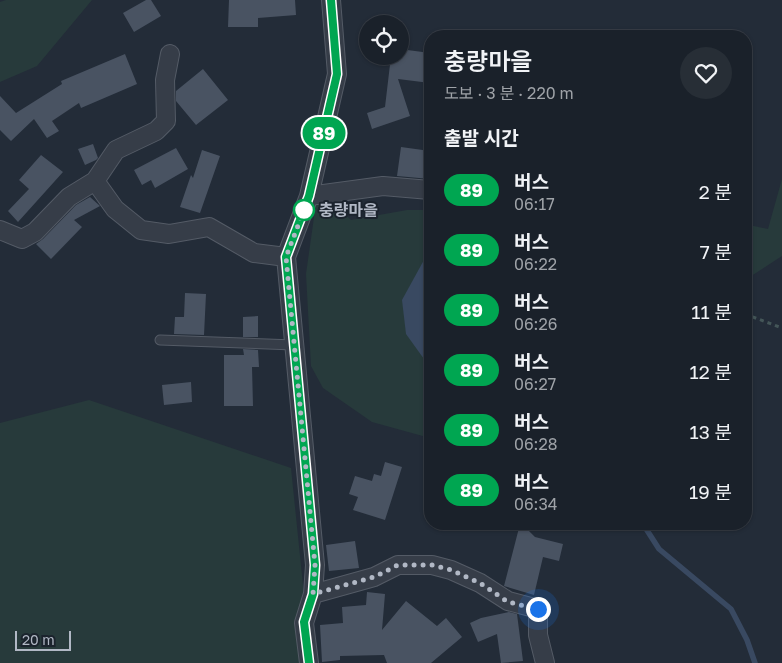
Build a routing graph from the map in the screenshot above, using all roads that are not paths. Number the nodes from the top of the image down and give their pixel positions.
1 (331, 0) edge
2 (170, 54) dead end
3 (95, 181) junction
4 (424, 189) edge
5 (309, 196) junction
6 (0, 230) edge
7 (286, 257) junction
8 (160, 340) dead end
9 (294, 345) junction
10 (313, 594) junction
11 (309, 663) edge
12 (545, 663) edge

1 - 5 street
2 - 3 street
3 - 6 street
3 - 7 street
4 - 5 street
5 - 7 street
7 - 9 street
8 - 9 lane
9 - 10 street
10 - 11 street
10 - 12 street

